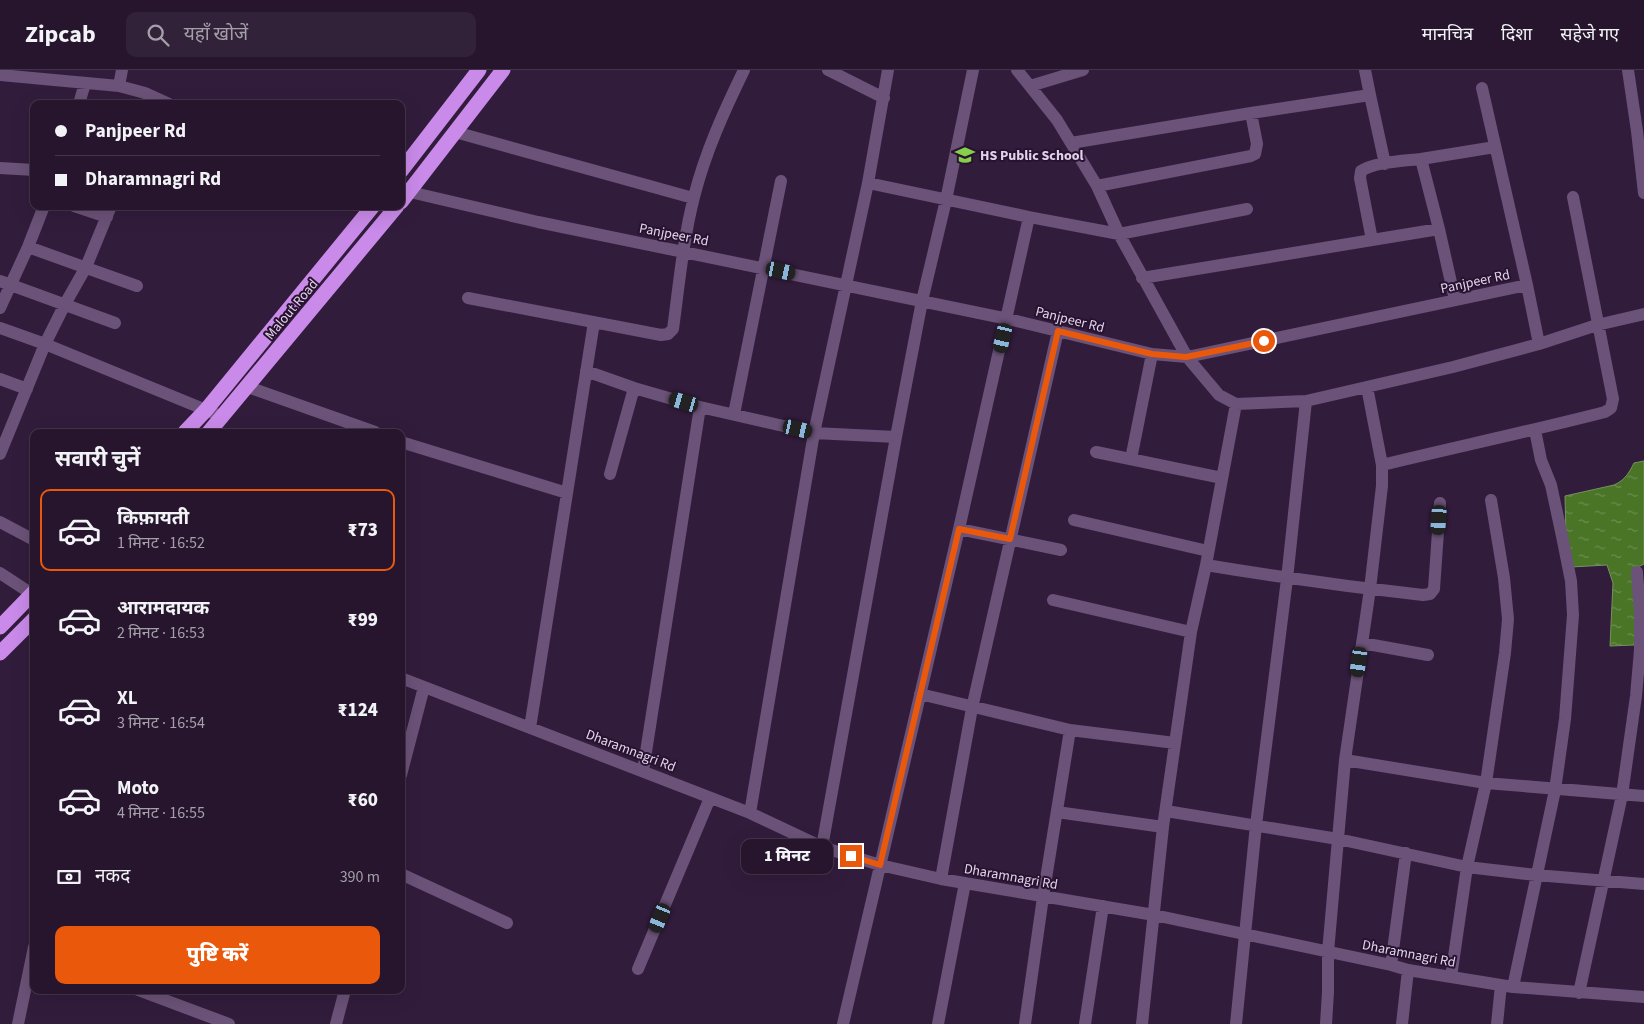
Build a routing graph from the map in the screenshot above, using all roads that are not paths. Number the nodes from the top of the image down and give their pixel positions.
1 (122, 70) edge
2 (503, 70) edge
3 (744, 70) edge
4 (828, 70) edge
5 (888, 70) edge
6 (973, 70) edge
7 (1017, 70) edge
8 (1083, 70) edge
9 (1365, 70) edge
10 (1628, 70) edge
11 (478, 71) edge
12 (0, 75) edge
13 (56, 75) edge
14 (85, 82) junction
15 (119, 86) junction
16 (1030, 86) junction
17 (1482, 88) dead end
18 (1370, 95) junction
19 (884, 98) junction
20 (80, 100) edge
21 (160, 100) edge
22 (1251, 113) junction
23 (1641, 130) edge
24 (455, 132) junction
25 (1071, 143) junction
26 (1495, 147) junction
27 (1421, 159) junction
28 (1384, 164) junction
29 (405, 166) edge
30 (0, 168) edge
31 (30, 170) edge
32 (781, 181) dead end
33 (868, 183) junction
34 (1097, 186) junction
35 (1644, 193) edge
36 (406, 197) edge
37 (1573, 197) dead end
38 (693, 198) junction
39 (946, 200) junction
40 (1247, 209) dead end
41 (42, 210) edge
42 (370, 210) edge
43 (395, 210) edge
44 (109, 211) edge
45 (1029, 217) junction
46 (1439, 229) junction
47 (1119, 234) junction
48 (1372, 240) junction
49 (28, 247) junction
50 (684, 252) junction
51 (86, 267) junction
52 (764, 268) junction
53 (1142, 278) junction
54 (6, 283) edge
55 (847, 285) junction
56 (1527, 285) junction
57 (137, 286) dead end
58 (468, 298) dead end
59 (1455, 300) junction
60 (922, 301) junction
61 (65, 304) junction
62 (0, 308) edge
63 (1644, 314) edge
64 (1008, 319) junction
65 (594, 322) junction
66 (115, 323) dead end
67 (1597, 325) junction
68 (0, 328) edge
69 (1058, 331) junction
70 (45, 344) junction
71 (1539, 344) junction
72 (1152, 354) junction
73 (1186, 357) junction
74 (586, 371) junction
75 (0, 380) edge
76 (248, 387) junction
77 (1367, 387) junction
78 (634, 388) junction
79 (27, 389) junction
80 (1306, 401) junction
81 (1236, 404) junction
82 (700, 407) junction
83 (206, 410) junction
84 (734, 414) junction
85 (223, 417) junction
86 (5, 429) edge
87 (188, 429) edge
88 (212, 429) edge
89 (367, 429) edge
90 (1535, 430) junction
91 (814, 433) junction
92 (896, 437) junction
93 (405, 443) edge
94 (1096, 452) dead end
95 (0, 454) edge
96 (1131, 458) junction
97 (1382, 465) junction
98 (610, 474) dead end
99 (1222, 478) junction
100 (567, 493) junction
101 (1491, 500) dead end
102 (1440, 503) dead end
103 (1074, 520) dead end
104 (0, 522) edge
105 (959, 529) junction
106 (30, 538) edge
107 (1010, 539) junction
108 (1061, 550) dead end
109 (1208, 551) junction
110 (1206, 566) junction
111 (1637, 572) dead end
112 (0, 573) edge
113 (1286, 579) junction
114 (1370, 590) junction
115 (30, 591) edge
116 (30, 596) edge
117 (1053, 600) dead end
118 (30, 623) edge
119 (0, 627) edge
120 (1191, 632) junction
121 (1362, 643) junction
122 (0, 653) edge
123 (1428, 655) dead end
124 (405, 680) edge
125 (424, 687) junction
126 (920, 694) junction
127 (972, 708) junction
128 (530, 728) junction
129 (1070, 730) junction
130 (1175, 744) junction
131 (405, 760) edge
132 (1345, 760) junction
133 (643, 770) junction
134 (1486, 784) junction
135 (1555, 790) junction
136 (1622, 795) junction
137 (1644, 796) edge
138 (710, 798) junction
139 (1166, 811) junction
140 (1057, 812) junction
141 (750, 813) junction
142 (1256, 825) junction
143 (1163, 826) junction
144 (1338, 839) junction
145 (822, 847) junction
146 (1406, 853) junction
147 (880, 865) junction
148 (1467, 866) junction
149 (1536, 875) junction
150 (405, 876) edge
151 (941, 878) junction
152 (1604, 882) junction
153 (966, 883) junction
154 (1644, 884) edge
155 (1043, 897) junction
156 (1103, 906) junction
157 (1154, 915) junction
158 (508, 923) dead end
159 (1246, 936) junction
160 (1328, 952) junction
161 (1391, 964) junction
162 (30, 965) edge
163 (638, 969) dead end
164 (1408, 970) junction
165 (1451, 976) junction
166 (1507, 986) junction
167 (1579, 993) junction
168 (149, 994) edge
169 (344, 994) edge
170 (1644, 997) edge
171 (18, 1024) edge
172 (229, 1024) edge
173 (336, 1024) edge
174 (843, 1024) edge
175 (938, 1024) edge
176 (1025, 1024) edge
177 (1085, 1024) edge
178 (1142, 1024) edge
179 (1236, 1024) edge
180 (1326, 1024) edge
181 (1402, 1024) edge
182 (1496, 1024) edge

1 - 15 street
2 - 24 highway
3 - 38 street
4 - 19 street
5 - 19 street
6 - 39 street
7 - 16 street
8 - 16 street
9 - 18 street
10 - 23 street
11 - 29 highway
12 - 13 street
13 - 14 street
14 - 15 street
14 - 20 street
15 - 21 street
16 - 25 street
17 - 26 street, Panjpeer Rd
18 - 22 street
18 - 28 street
19 - 33 street
22 - 25 street
22 - 34 street
23 - 35 street
24 - 36 highway
24 - 38 street
25 - 34 street
26 - 27 street
26 - 56 street, Panjpeer Rd
27 - 28 street
27 - 46 street
28 - 48 street
30 - 31 street
32 - 52 street
33 - 39 street
33 - 55 street
34 - 47 street
36 - 50 street, Panjpeer Rd
37 - 67 street
38 - 50 street
39 - 45 street
39 - 60 street
40 - 47 street
41 - 49 street
42 - 83 highway, Malout Road
43 - 76 highway, Malout Road
44 - 51 street
45 - 47 street
45 - 64 street
46 - 48 street
46 - 59 street
47 - 53 street
48 - 53 street
49 - 51 street
49 - 54 street
50 - 52 street, Panjpeer Rd
50 - 65 street
51 - 57 street
51 - 61 street
52 - 55 street, Panjpeer Rd
52 - 84 street
53 - 73 street
54 - 61 street
54 - 62 street
55 - 60 street, Panjpeer Rd
55 - 91 street
56 - 59 street, Panjpeer Rd
56 - 71 street
58 - 65 street
59 - 73 street, Panjpeer Rd
60 - 64 street, Panjpeer Rd
60 - 92 street
61 - 66 street
61 - 70 street
63 - 67 street
64 - 69 street, Panjpeer Rd
64 - 105 street
65 - 74 street
67 - 71 street
67 - 90 street
68 - 70 street
69 - 72 street, Panjpeer Rd
69 - 107 street
70 - 79 street
70 - 83 street
71 - 77 street
72 - 73 street, Panjpeer Rd
72 - 96 street
73 - 81 street
74 - 78 street
74 - 100 street
75 - 79 street
76 - 85 highway, Malout Road
76 - 89 street
77 - 80 street
77 - 97 street
78 - 82 street
78 - 98 street
79 - 86 street
80 - 81 street
80 - 113 street
81 - 99 street
82 - 84 street
82 - 133 street
83 - 85 street
83 - 87 highway, Malout Road
84 - 91 street
85 - 88 highway, Malout Road
86 - 95 street
90 - 97 street
90 - 135 street
91 - 92 street
91 - 141 street
92 - 145 street
93 - 100 street
94 - 96 street
96 - 99 street
97 - 114 street
99 - 109 street
100 - 128 street
101 - 134 street
102 - 114 street
103 - 109 street
104 - 106 street
105 - 107 street
105 - 126 street
107 - 108 street
107 - 127 street
109 - 110 street
110 - 113 street
110 - 120 street
111 - 136 street
112 - 115 street
113 - 114 street
113 - 142 street
114 - 121 street
116 - 119 highway
117 - 120 street
118 - 122 highway
120 - 130 street
121 - 123 street
121 - 132 street
124 - 125 street, Dharamnagri Rd
125 - 128 street, Dharamnagri Rd
125 - 131 street
126 - 127 street
126 - 147 street
127 - 129 street
127 - 151 street
128 - 133 street, Dharamnagri Rd
129 - 130 street
129 - 140 street
130 - 139 street
132 - 134 street
132 - 144 street
133 - 138 street, Dharamnagri Rd
134 - 135 street
134 - 148 street
135 - 136 street
135 - 149 street
136 - 137 street
136 - 152 street
138 - 141 street, Dharamnagri Rd
138 - 163 street
139 - 142 street
139 - 143 street
140 - 143 street
140 - 155 street
141 - 145 street, Dharamnagri Rd
142 - 144 street
142 - 159 street
143 - 157 street
144 - 146 street
144 - 160 street
145 - 147 street, Dharamnagri Rd
146 - 148 street
146 - 161 street
147 - 151 street, Dharamnagri Rd
147 - 174 street
148 - 149 street
148 - 165 street
149 - 152 street
149 - 166 street
150 - 158 street
151 - 153 street, Dharamnagri Rd
152 - 154 street
152 - 167 street
153 - 155 street, Dharamnagri Rd
153 - 175 street
155 - 156 street, Dharamnagri Rd
155 - 176 street
156 - 157 street, Dharamnagri Rd
156 - 177 street
157 - 159 street, Dharamnagri Rd
157 - 178 street
159 - 160 street, Dharamnagri Rd
159 - 179 street
160 - 161 street, Dharamnagri Rd
160 - 180 street
161 - 164 street, Dharamnagri Rd
162 - 171 street
164 - 165 street, Dharamnagri Rd
164 - 181 street
165 - 166 street, Dharamnagri Rd
166 - 167 street, Dharamnagri Rd
166 - 182 street
167 - 170 street, Dharamnagri Rd
168 - 172 street
169 - 173 street

